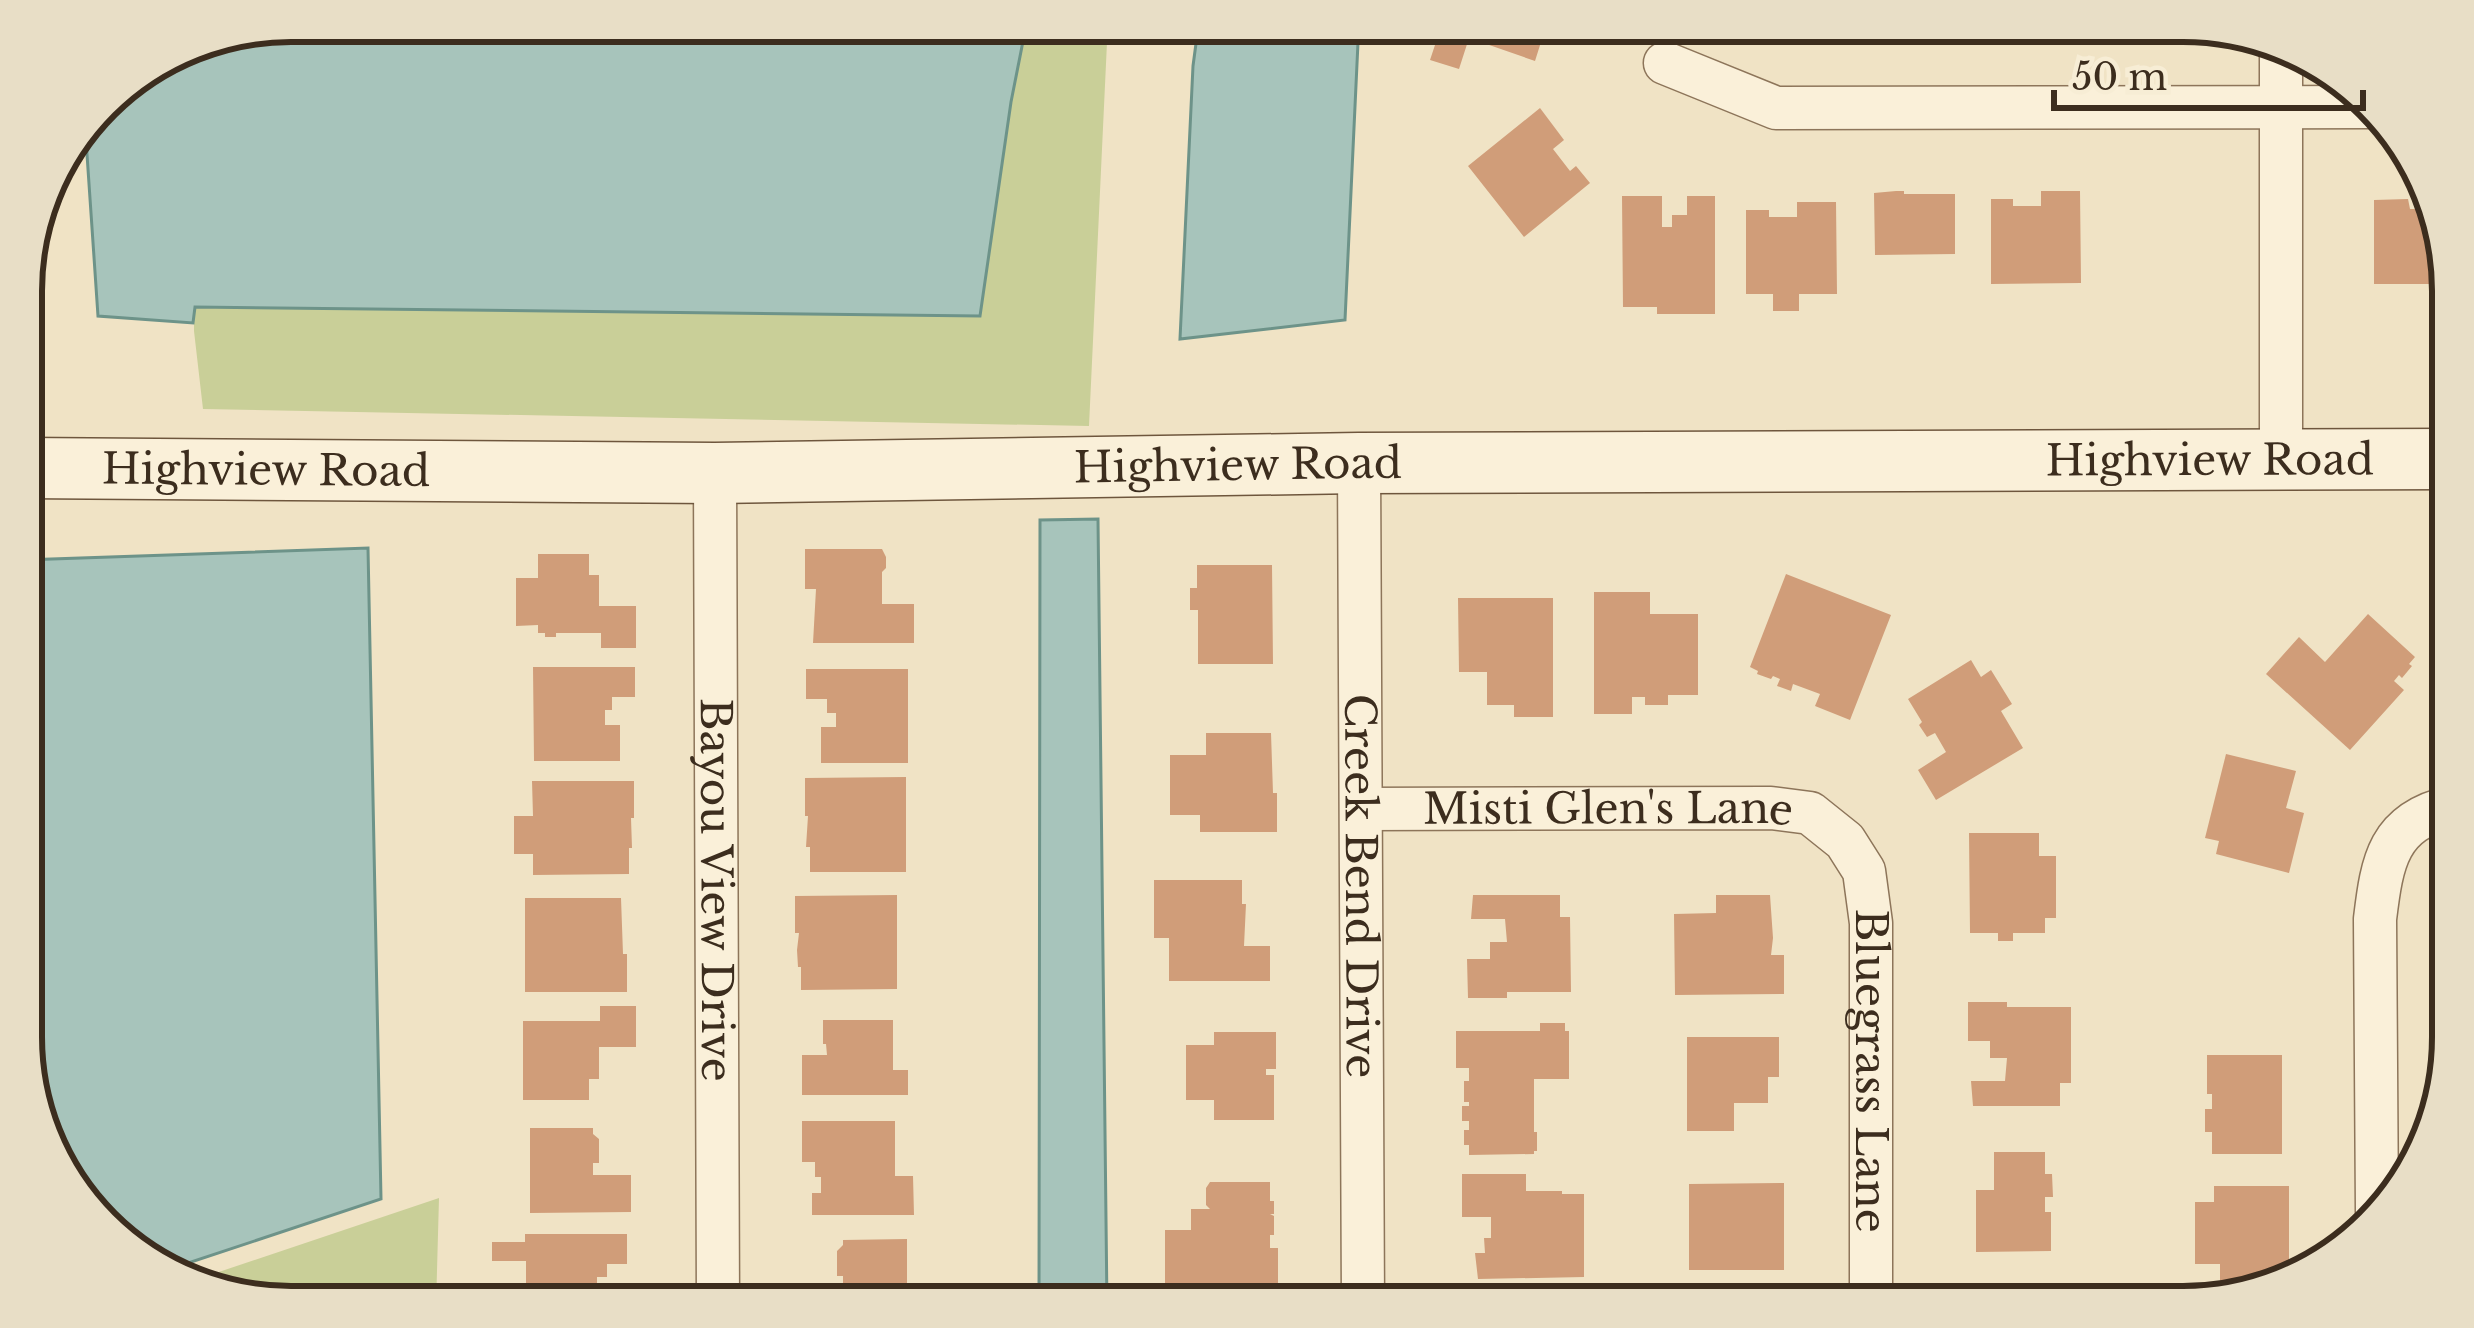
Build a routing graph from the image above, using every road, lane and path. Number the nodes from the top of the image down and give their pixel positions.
1 (1665, 63) dead end
2 (2281, 63) edge
3 (2281, 107) junction
4 (2350, 107) edge
5 (2432, 459) edge
6 (2281, 460) junction
7 (1359, 463) junction
8 (43, 468) edge
9 (715, 473) junction
10 (1362, 809) junction
11 (2432, 812) edge
12 (1845, 841) joint
13 (2377, 1192) edge
14 (1363, 1285) edge
15 (1871, 1285) edge
16 (718, 1286) edge

1 - 3 street
2 - 3 street
3 - 4 street
3 - 6 street
5 - 6 street, Highview Road
6 - 7 street, Highview Road
7 - 9 street, Highview Road
7 - 10 street, Creek Bend Drive
8 - 9 street, Highview Road
9 - 16 street, Bayou View Drive
10 - 12 street, Misti Glen's Lane
10 - 14 street, Creek Bend Drive
11 - 13 street
12 - 15 street, Bluegrass Lane

